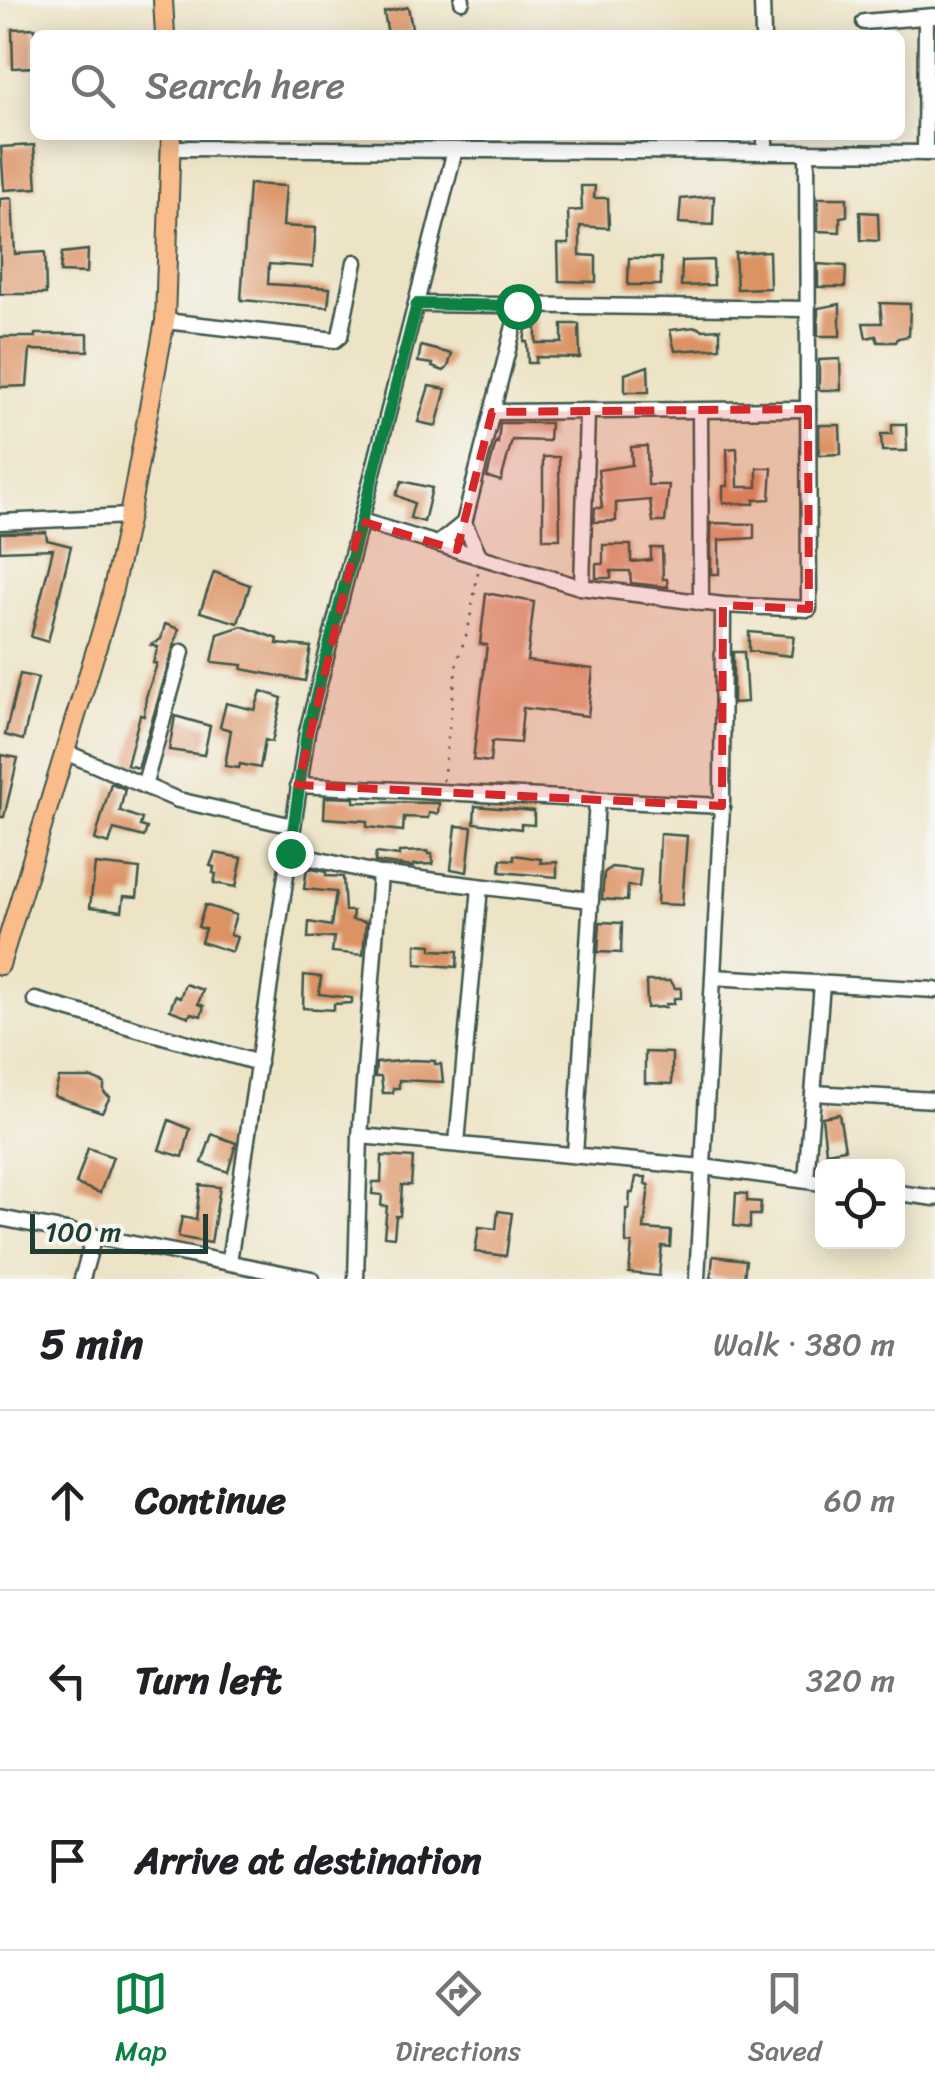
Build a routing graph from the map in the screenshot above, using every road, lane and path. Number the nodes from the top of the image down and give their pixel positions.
1 (162, 0) edge
2 (762, 0) edge
3 (930, 17) edge
4 (864, 22) dead end
5 (165, 30) edge
6 (763, 30) edge
7 (765, 140) edge
8 (171, 142) edge
9 (455, 150) junction
10 (765, 152) junction
11 (807, 152) junction
12 (930, 153) edge
13 (355, 262) dead end
14 (417, 304) junction
15 (518, 306) junction
16 (807, 310) junction
17 (165, 321) junction
18 (808, 409) junction
19 (492, 412) junction
20 (587, 412) junction
21 (700, 412) junction
22 (129, 516) junction
23 (361, 521) junction
24 (0, 522) edge
25 (464, 523) junction
26 (438, 544) junction
27 (480, 557) junction
28 (582, 587) junction
29 (701, 603) junction
30 (723, 606) junction
31 (182, 652) dead end
32 (64, 752) junction
33 (298, 785) junction
34 (144, 786) junction
35 (442, 792) junction
36 (597, 800) junction
37 (722, 806) junction
38 (293, 826) junction
39 (290, 853) junction
40 (380, 874) junction
41 (480, 887) junction
42 (591, 900) junction
43 (5, 940) edge
44 (0, 964) edge
45 (713, 977) junction
46 (822, 984) junction
47 (935, 990) edge
48 (35, 1000) dead end
49 (259, 1062) junction
50 (813, 1093) junction
51 (935, 1100) edge
52 (360, 1136) junction
53 (457, 1143) junction
54 (574, 1155) junction
55 (703, 1167) junction
56 (806, 1180) junction
57 (815, 1181) edge
58 (905, 1193) edge
59 (935, 1198) edge
60 (0, 1218) edge
61 (94, 1236) junction
62 (230, 1262) junction
63 (82, 1279) edge
64 (312, 1279) edge
65 (356, 1279) edge
66 (697, 1279) edge

1 - 5 main road
2 - 6 street
3 - 4 street
3 - 12 street
7 - 10 street
8 - 9 street
8 - 17 main road
9 - 10 street
9 - 14 street
10 - 11 street
11 - 12 street
11 - 16 street
13 - 17 street
14 - 15 street
14 - 23 street
15 - 16 street
15 - 19 street
16 - 18 street
17 - 22 main road
18 - 21 street
18 - 30 street
19 - 20 street
19 - 25 street
20 - 21 street
20 - 28 street
21 - 29 street
22 - 24 street
22 - 32 main road
23 - 26 street
23 - 33 street
25 - 26 street
25 - 27 street
26 - 27 street
27 - 28 street
27 - 35 path
28 - 29 street
29 - 30 street
30 - 37 street
31 - 34 street
32 - 34 street
32 - 43 main road
33 - 35 street
33 - 38 street
34 - 38 street
35 - 36 street
36 - 37 street
36 - 42 street
37 - 45 street
38 - 39 street
39 - 40 street
39 - 49 street
40 - 41 street
40 - 52 street
41 - 42 street
41 - 53 street
42 - 54 street
43 - 44 main road
45 - 46 street
45 - 55 street
46 - 47 street
46 - 50 street
48 - 49 street
49 - 62 street
50 - 51 street
50 - 56 street
52 - 53 street
52 - 65 street
53 - 54 street
54 - 55 street
55 - 56 street
55 - 66 street
56 - 57 street
58 - 59 street
60 - 61 street
61 - 62 street
61 - 63 street
62 - 64 street

